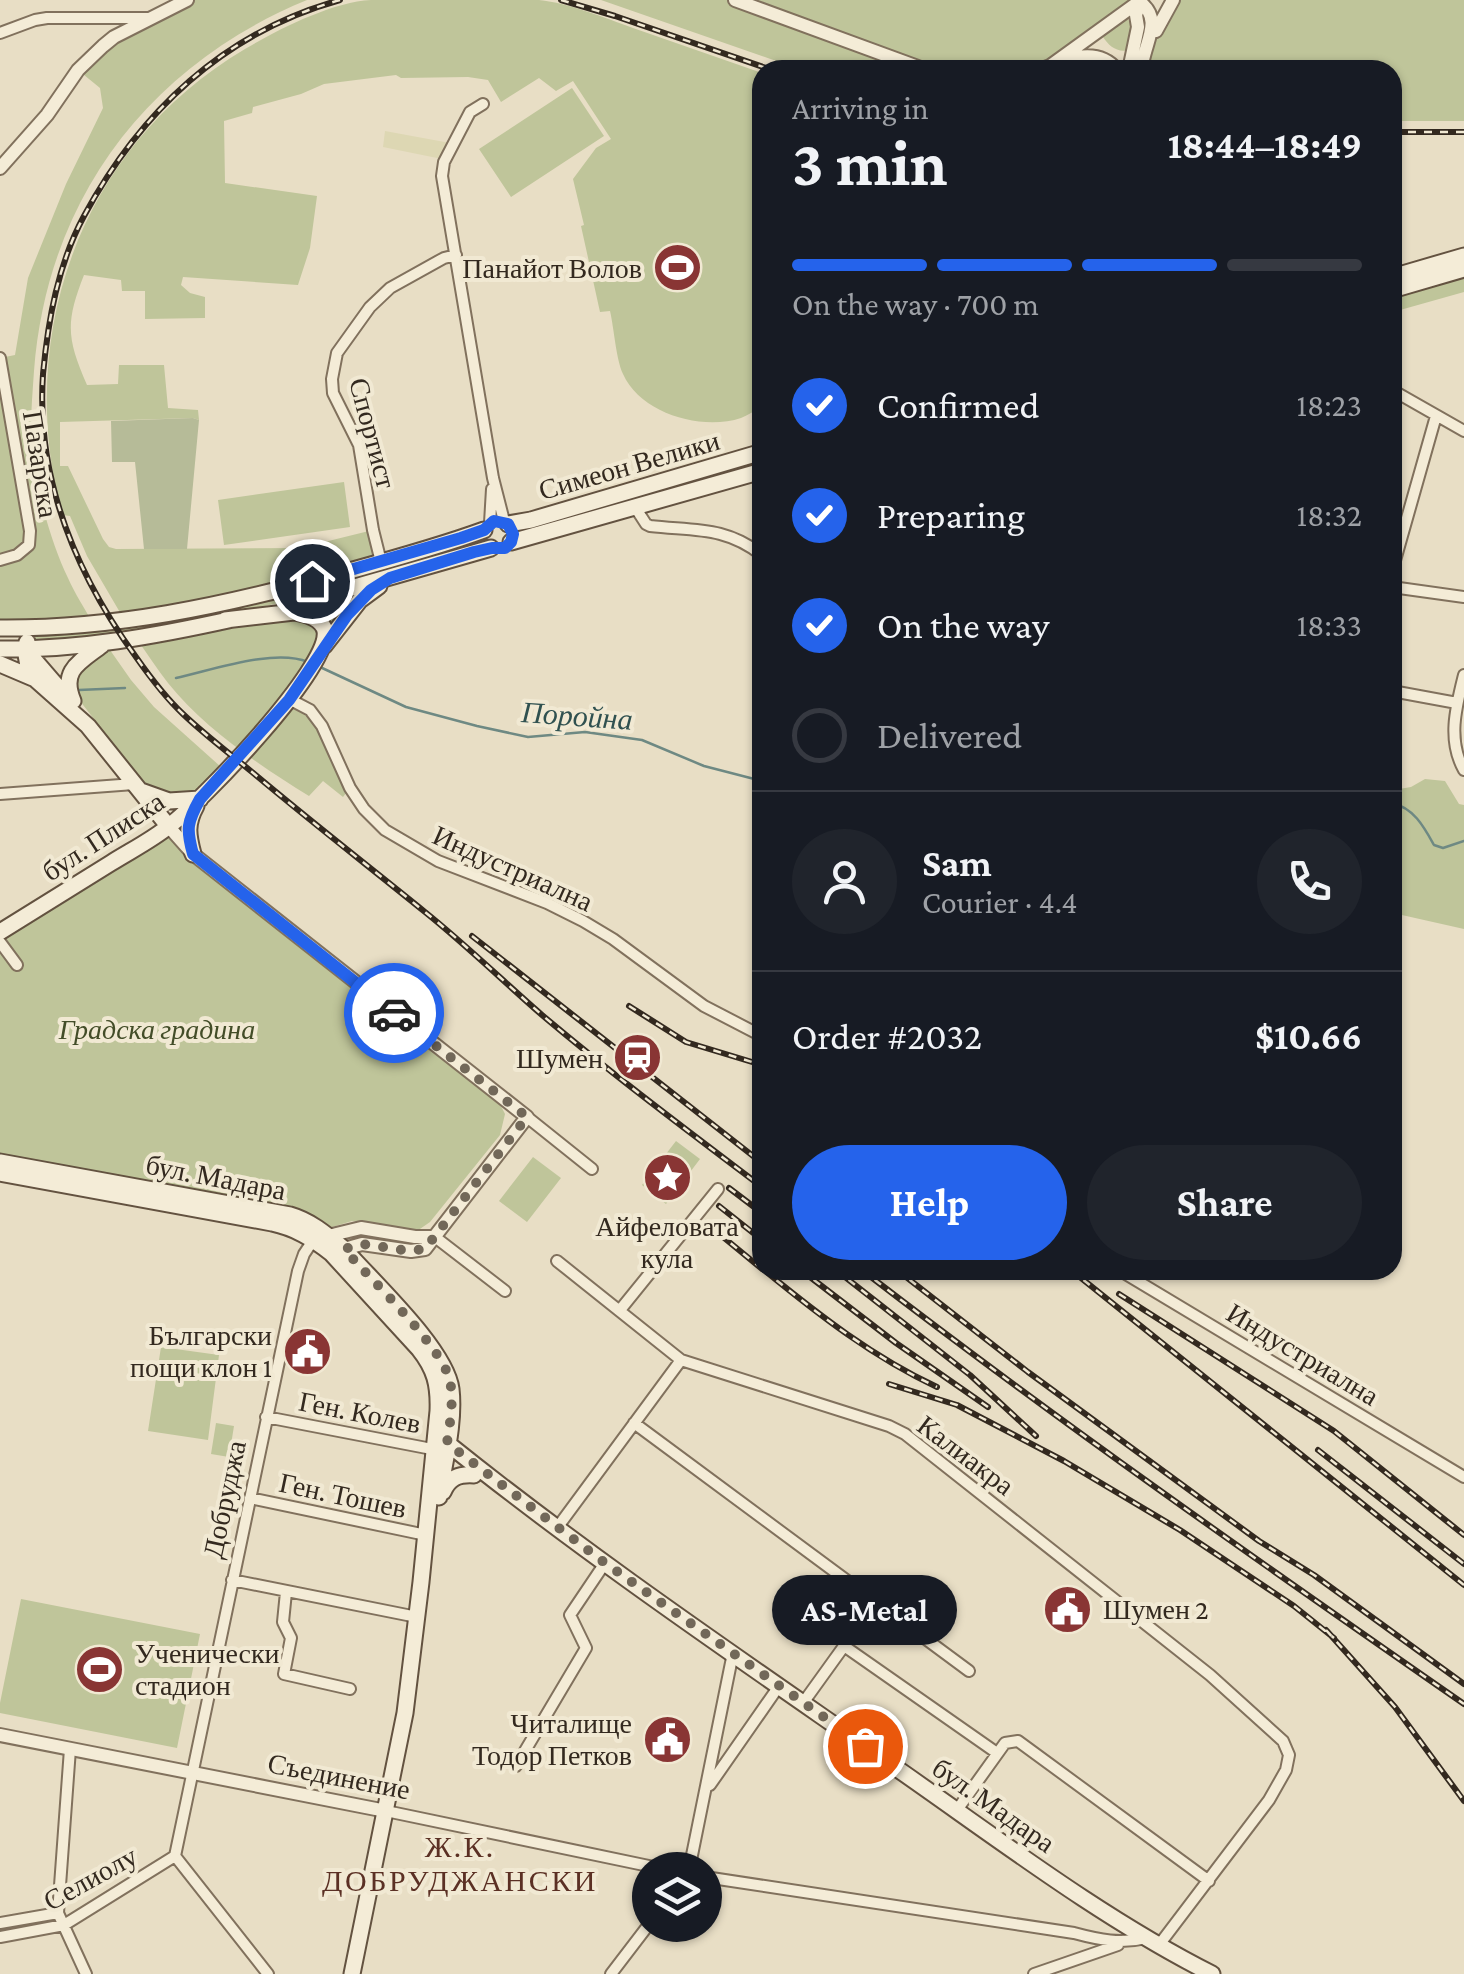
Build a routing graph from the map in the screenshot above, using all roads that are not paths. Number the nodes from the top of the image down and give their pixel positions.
1 (187, 0) edge
2 (735, 0) edge
3 (1174, 0) edge
4 (1141, 1) edge
5 (151, 18) junction
6 (0, 33) edge
7 (899, 60) edge
8 (1056, 60) edge
9 (1070, 60) edge
10 (1102, 60) edge
11 (1131, 60) edge
12 (1141, 60) edge
13 (1142, 60) edge
14 (483, 104) dead end
15 (0, 168) edge
16 (456, 255) junction
17 (1464, 256) edge
18 (1464, 270) edge
19 (1402, 274) edge
20 (1402, 287) edge
21 (0, 358) edge
22 (1402, 396) edge
23 (1436, 416) junction
24 (1464, 431) edge
25 (752, 455) edge
26 (752, 474) edge
27 (635, 507) junction
28 (496, 524) junction
29 (1402, 536) edge
30 (511, 542) junction
31 (492, 548) junction
32 (752, 548) edge
33 (0, 560) edge
34 (381, 562) junction
35 (390, 578) junction
36 (1402, 588) edge
37 (1464, 596) edge
38 (225, 620) junction
39 (40, 628) junction
40 (0, 631) edge
41 (104, 644) junction
42 (0, 649) edge
43 (26, 649) junction
44 (322, 650) junction
45 (0, 664) edge
46 (1464, 675) edge
47 (36, 679) junction
48 (1402, 693) edge
49 (289, 700) junction
50 (1458, 702) junction
51 (88, 726) junction
52 (1464, 770) edge
53 (137, 787) junction
54 (0, 794) edge
55 (200, 799) junction
56 (168, 827) junction
57 (193, 854) junction
58 (0, 932) edge
59 (0, 942) edge
60 (16, 965) dead end
61 (752, 1030) edge
62 (527, 1117) junction
63 (0, 1162) edge
64 (592, 1168) dead end
65 (0, 1174) edge
66 (718, 1189) dead end
67 (435, 1237) junction
68 (321, 1238) junction
69 (337, 1251) junction
70 (557, 1261) dead end
71 (1136, 1280) edge
72 (505, 1292) dead end
73 (620, 1310) junction
74 (681, 1360) junction
75 (266, 1417) junction
76 (634, 1423) junction
77 (440, 1445) junction
78 (474, 1475) junction
79 (1464, 1478) edge
80 (250, 1498) junction
81 (438, 1505) junction
82 (557, 1528) junction
83 (426, 1536) junction
84 (605, 1563) junction
85 (232, 1580) junction
86 (421, 1582) junction
87 (286, 1592) junction
88 (875, 1602) junction
89 (417, 1617) junction
90 (844, 1646) junction
91 (733, 1653) junction
92 (968, 1671) dead end
93 (779, 1686) junction
94 (350, 1689) dead end
95 (803, 1703) junction
96 (0, 1735) edge
97 (70, 1748) junction
98 (997, 1753) junction
99 (516, 1766) dead end
100 (192, 1773) junction
101 (706, 1790) junction
102 (957, 1810) junction
103 (386, 1811) junction
104 (693, 1852) edge
105 (175, 1856) junction
106 (632, 1862) edge
107 (722, 1880) edge
108 (1209, 1881) junction
109 (58, 1913) junction
110 (0, 1923) edge
111 (64, 1925) junction
112 (0, 1937) edge
113 (1153, 1941) junction
114 (636, 1942) edge
115 (1125, 1943) junction
116 (1049, 1968) junction
117 (86, 1974) edge
118 (268, 1974) edge
119 (352, 1974) edge
120 (611, 1974) edge
121 (1022, 1974) edge
122 (1034, 1974) edge
123 (1212, 1974) edge

1 - 5 street
2 - 7 street
3 - 13 street
4 - 8 street
4 - 11 street
4 - 12 street
5 - 6 street
5 - 15 street
9 - 10 street
14 - 16 street
16 - 28 street
16 - 34 street, Спортист
17 - 19 main road
18 - 20 main road
21 - 33 street, Пазарска
22 - 23 street
23 - 24 street
23 - 29 street
25 - 28 main road, Симеон Велики
26 - 27 main road
27 - 30 main road
27 - 32 street
28 - 30 main road
28 - 31 main road
28 - 34 main road, Симеон Велики
30 - 31 main road
31 - 35 main road
34 - 39 main road, Симеон Велики
35 - 38 main road
35 - 44 main road
36 - 37 street
38 - 41 main road
38 - 44 main road
39 - 40 main road, Симеон Велики
39 - 43 main road
40 - 43 main road
41 - 43 main road
41 - 51 main road
42 - 43 main road
43 - 47 main road
43 - 51 main road
44 - 49 main road, бул. Плиска
45 - 47 main road
46 - 50 street
47 - 51 main road
48 - 50 street
49 - 55 main road, бул. Плиска
49 - 61 street, Индустриална
50 - 52 street
51 - 53 main road
53 - 54 street
53 - 55 main road
53 - 56 main road
55 - 56 main road, бул. Плиска
55 - 57 main road
56 - 57 street
56 - 58 main road, бул. Плиска
57 - 62 street
59 - 60 street
62 - 64 street
62 - 67 street
63 - 68 main road, бул. Мадара
65 - 68 main road, бул. Мадара
66 - 73 street
67 - 68 street
67 - 69 street
67 - 72 street
68 - 69 main road, бул. Мадара
68 - 75 street, Добруджа
69 - 77 main road, бул. Мадара
70 - 73 street, Калиакра
71 - 79 street, Индустриална
73 - 74 street, Калиакра
74 - 76 street
74 - 108 street, Калиакра
75 - 77 street, Ген. Колев
75 - 80 street, Добруджа
76 - 82 street
76 - 88 street
77 - 78 main road, бул. Мадара
77 - 81 main road
77 - 82 main road, бул. Мадара
77 - 83 main road
78 - 81 main road
78 - 82 main road, бул. Мадара
80 - 83 street, Ген. Тошев
80 - 85 street, Добруджа
81 - 86 main road
82 - 84 main road, бул. Мадара
83 - 86 main road
84 - 91 main road, бул. Мадара
84 - 99 street
85 - 87 street
85 - 100 street, Добруджа
86 - 89 main road
87 - 89 street
87 - 94 street
88 - 90 street
88 - 92 street
89 - 103 main road
90 - 95 street
90 - 98 street
91 - 93 main road, бул. Мадара
91 - 101 street
93 - 95 main road, бул. Мадара
93 - 101 street
95 - 102 main road, бул. Мадара
96 - 97 street, Съединение
97 - 100 street, Съединение
97 - 109 street
98 - 102 street
98 - 108 street
100 - 103 street, Съединение
100 - 105 street, Селиолу
101 - 104 street
102 - 113 main road, бул. Мадара
103 - 106 street, Съединение
103 - 119 main road
105 - 111 street, Селиолу
105 - 118 street
107 - 115 street
108 - 113 street
109 - 110 street
109 - 111 street
111 - 112 street, Селиолу
111 - 117 street
113 - 115 street
113 - 123 main road, бул. Мадара
114 - 120 street
115 - 116 street
116 - 121 street
116 - 122 street

